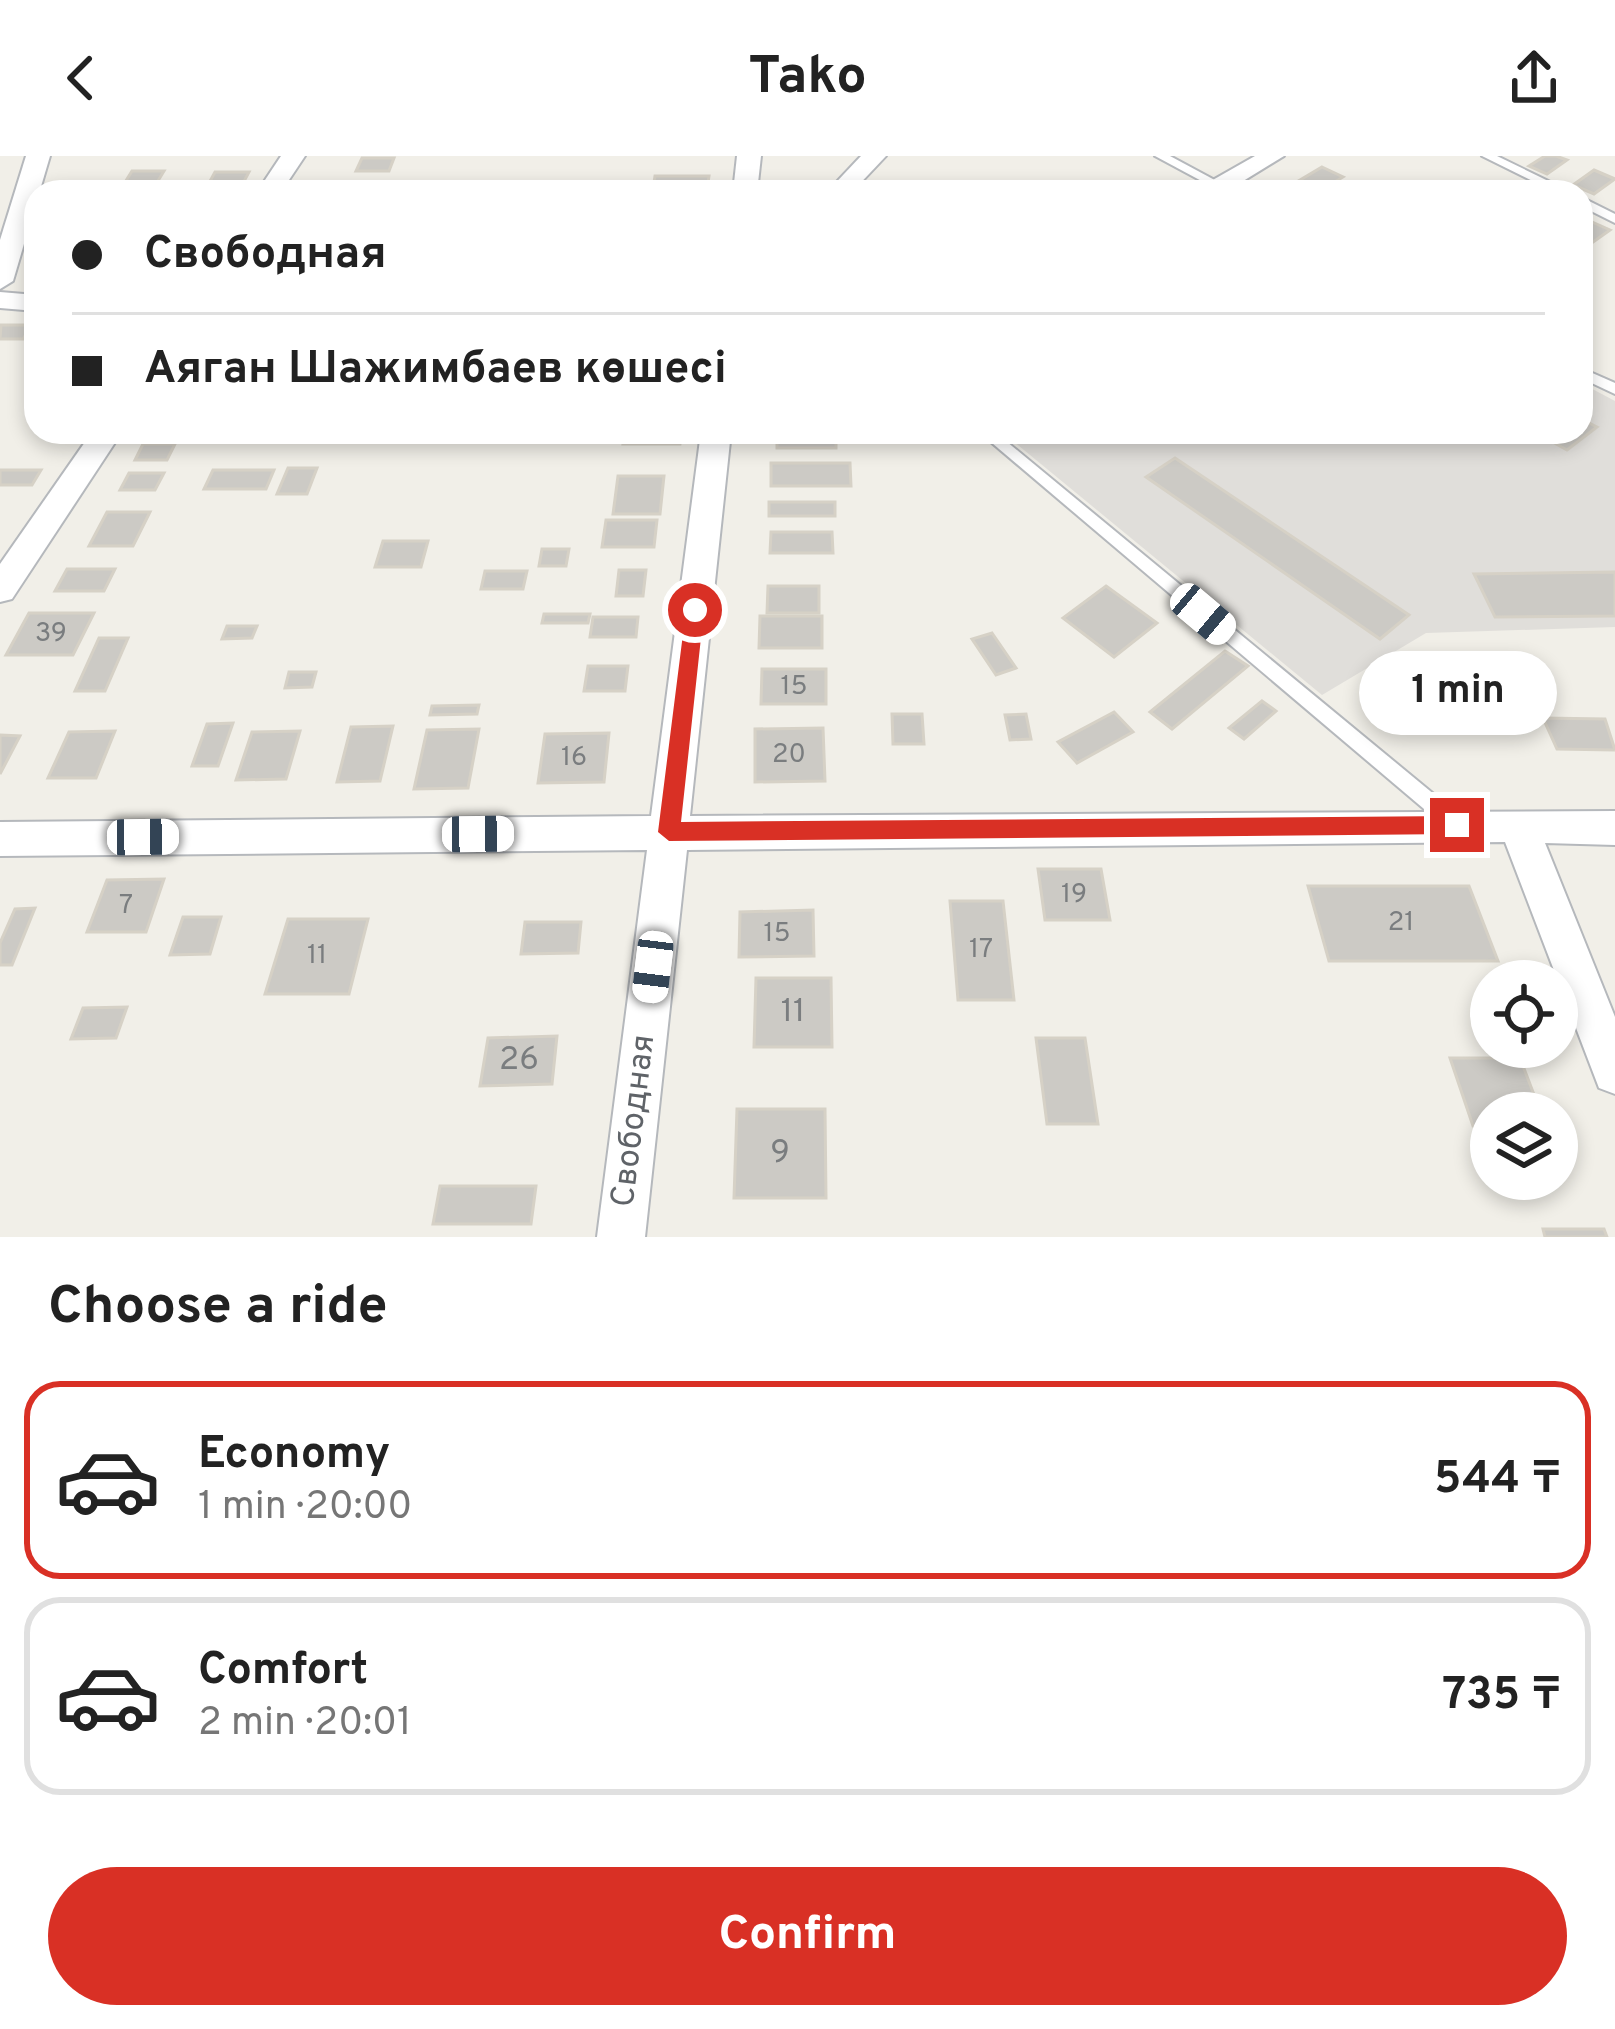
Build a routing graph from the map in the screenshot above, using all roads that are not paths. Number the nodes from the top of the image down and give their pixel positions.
1 (874, 156) edge
2 (1161, 156) edge
3 (1272, 156) edge
4 (1488, 156) edge
5 (851, 180) edge
6 (1201, 180) edge
7 (1233, 180) edge
8 (1539, 180) edge
9 (24, 202) edge
10 (0, 281) edge
11 (98, 444) edge
12 (715, 444) edge
13 (1000, 444) edge
14 (0, 590) edge
15 (1457, 825) junction
16 (1518, 825) junction
17 (1615, 828) edge
18 (669, 832) junction
19 (0, 839) edge
20 (1615, 1072) edge
21 (621, 1237) edge

1 - 5 street
2 - 6 lane
3 - 7 street
4 - 8 lane
9 - 10 street
11 - 14 street
12 - 18 street, Свободная
13 - 15 lane
15 - 16 street
15 - 18 street
16 - 17 street
16 - 20 street
18 - 19 street
18 - 21 street, Свободная

